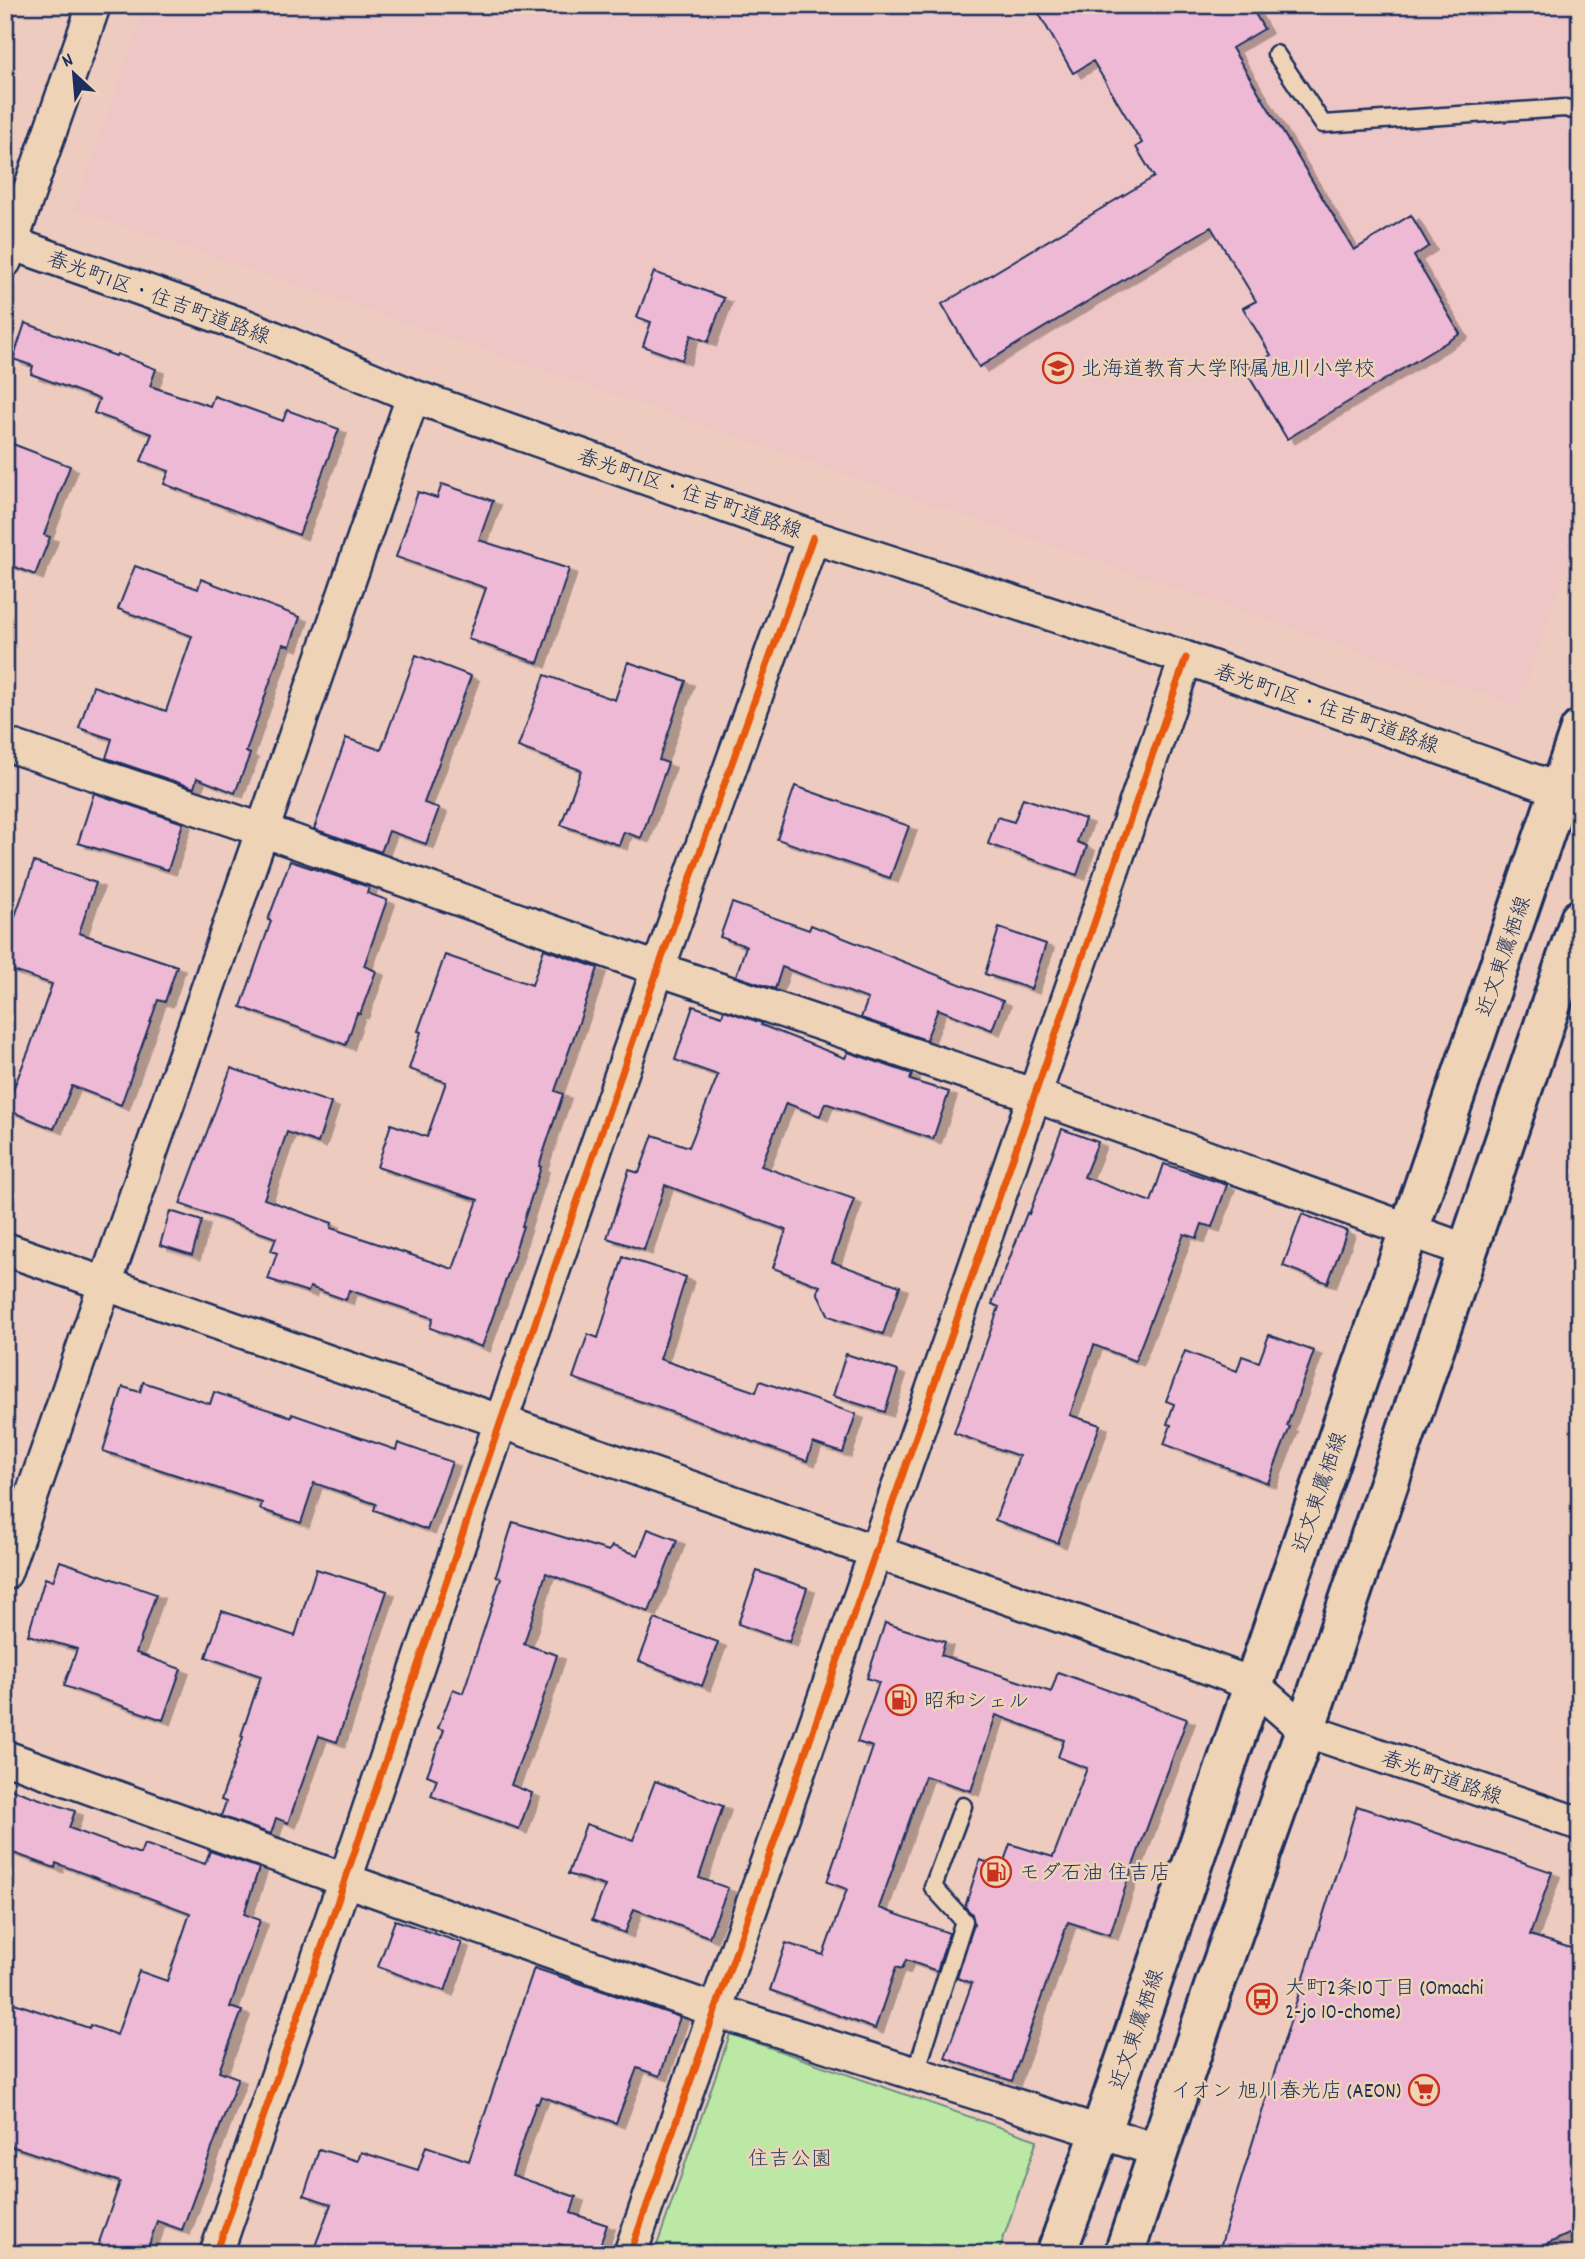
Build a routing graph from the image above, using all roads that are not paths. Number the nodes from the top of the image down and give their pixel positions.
1 (94, 5) edge
2 (1276, 54) dead end
3 (1580, 112) edge
4 (7, 249) edge
5 (414, 396) junction
6 (813, 537) junction
7 (1186, 659) junction
8 (1580, 730) edge
9 (5, 744) edge
10 (1569, 794) edge
11 (262, 830) junction
12 (1580, 919) edge
13 (658, 969) junction
14 (1033, 1095) junction
15 (1409, 1231) junction
16 (5, 1249) edge
17 (1468, 1251) junction
18 (105, 1283) junction
19 (500, 1420) junction
20 (878, 1552) junction
21 (5, 1573) edge
22 (1252, 1684) junction
23 (1304, 1730) junction
24 (5, 1758) edge
25 (963, 1806) dead end
26 (1580, 1824) edge
27 (345, 1880) junction
28 (717, 2011) junction
29 (915, 2075) junction
30 (1101, 2131) junction
31 (1160, 2151) junction
32 (216, 2254) edge
33 (630, 2254) edge
34 (1056, 2254) edge
35 (1124, 2254) edge

1 - 4 street
2 - 3 lane
4 - 5 street, 春光町1区・住吉町道路線
5 - 6 street, 春光町1区・住吉町道路線
5 - 11 street
6 - 7 street, 春光町1区・住吉町道路線
6 - 13 street
7 - 10 street, 春光町1区・住吉町道路線
7 - 14 street
8 - 10 main road, 近文東鷹栖線
9 - 11 street
10 - 15 main road, 近文東鷹栖線
11 - 13 street
11 - 18 street
12 - 17 main road
13 - 14 street
13 - 19 street
14 - 15 street
14 - 20 street
15 - 17 street
15 - 22 main road, 近文東鷹栖線
16 - 18 street
17 - 23 main road
18 - 19 street
18 - 21 street
19 - 20 street
19 - 27 street
20 - 22 street
20 - 28 street
22 - 23 street
22 - 30 main road, 近文東鷹栖線
23 - 26 street, 春光町道路線
23 - 31 main road
24 - 27 street
25 - 29 lane
27 - 28 street
27 - 32 street
28 - 29 street
28 - 33 street
29 - 30 street
30 - 31 street
30 - 34 main road, 近文東鷹栖線
31 - 35 main road

